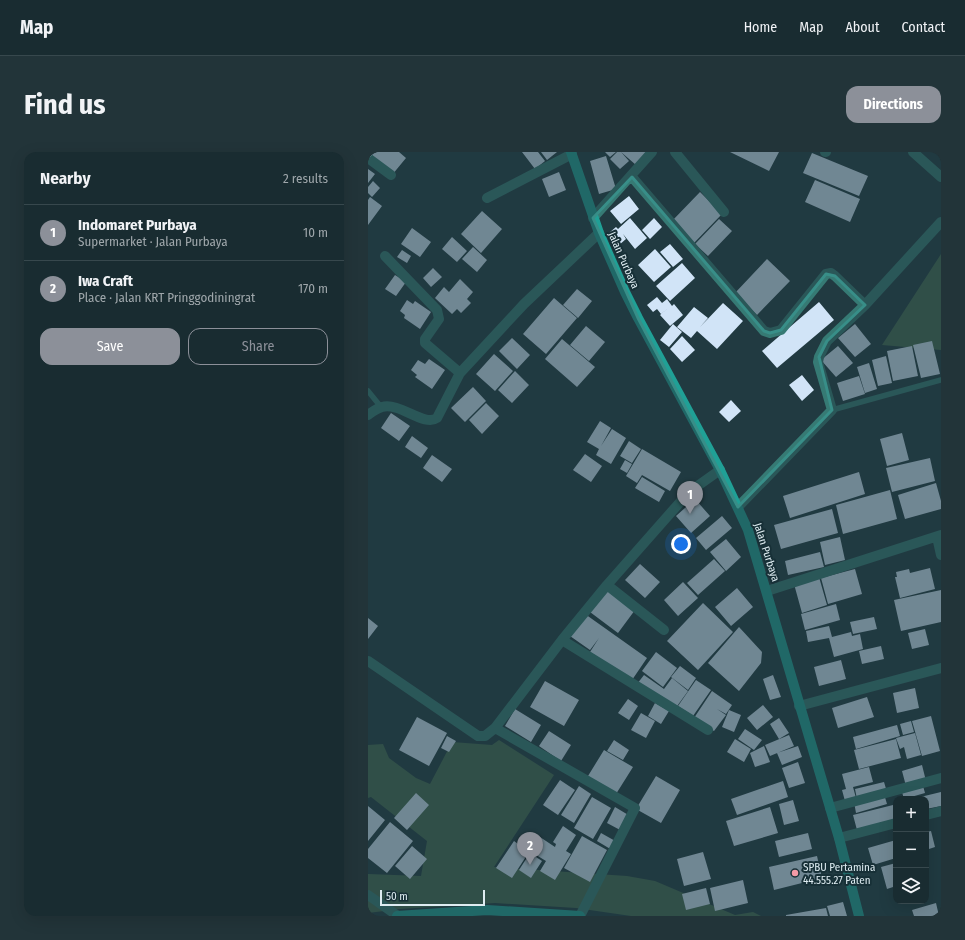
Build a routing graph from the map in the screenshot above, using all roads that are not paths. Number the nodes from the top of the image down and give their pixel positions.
1 (652, 152) edge
2 (675, 152) edge
3 (913, 152) edge
4 (571, 153) edge
5 (368, 158) edge
6 (391, 176) dead end
7 (632, 177) junction
8 (941, 178) edge
9 (486, 198) dead end
10 (724, 212) dead end
11 (593, 218) junction
12 (941, 222) edge
13 (599, 233) junction
14 (385, 256) dead end
15 (865, 305) junction
16 (460, 373) junction
17 (941, 380) edge
18 (368, 392) edge
19 (382, 406) junction
20 (832, 410) junction
21 (368, 415) edge
22 (720, 470) junction
23 (738, 507) junction
24 (939, 536) edge
25 (941, 555) edge
26 (607, 585) junction
27 (767, 591) junction
28 (664, 630) dead end
29 (562, 640) junction
30 (368, 661) edge
31 (941, 668) edge
32 (799, 706) junction
33 (495, 728) junction
34 (708, 730) dead end
35 (941, 778) edge
36 (830, 808) junction
37 (941, 811) edge
38 (929, 814) edge
39 (893, 824) edge
40 (839, 838) junction
41 (368, 895) edge
42 (397, 916) edge
43 (580, 916) edge
44 (859, 916) edge

1 - 7 street
2 - 10 street
3 - 8 street
4 - 9 street
4 - 11 main road, Jalan Purbaya
5 - 6 street
7 - 11 street
7 - 15 street
11 - 13 main road, Jalan Purbaya
12 - 15 street
13 - 16 street
13 - 22 main road, Jalan Purbaya
14 - 16 street
15 - 20 street
16 - 19 street
17 - 20 lane
18 - 19 lane
19 - 21 street
20 - 23 street
22 - 23 main road, Jalan Purbaya
22 - 26 street
23 - 27 main road, Jalan Purbaya
24 - 25 street
24 - 27 street
26 - 28 street
26 - 29 street
27 - 32 main road, Jalan Purbaya
29 - 33 street
29 - 34 street
30 - 33 street
31 - 32 street
32 - 36 main road, Jalan Purbaya
33 - 43 street
35 - 36 street
36 - 40 main road, Jalan Purbaya
37 - 38 street
39 - 40 street
40 - 44 main road, Jalan Purbaya
41 - 42 street
42 - 43 main road

